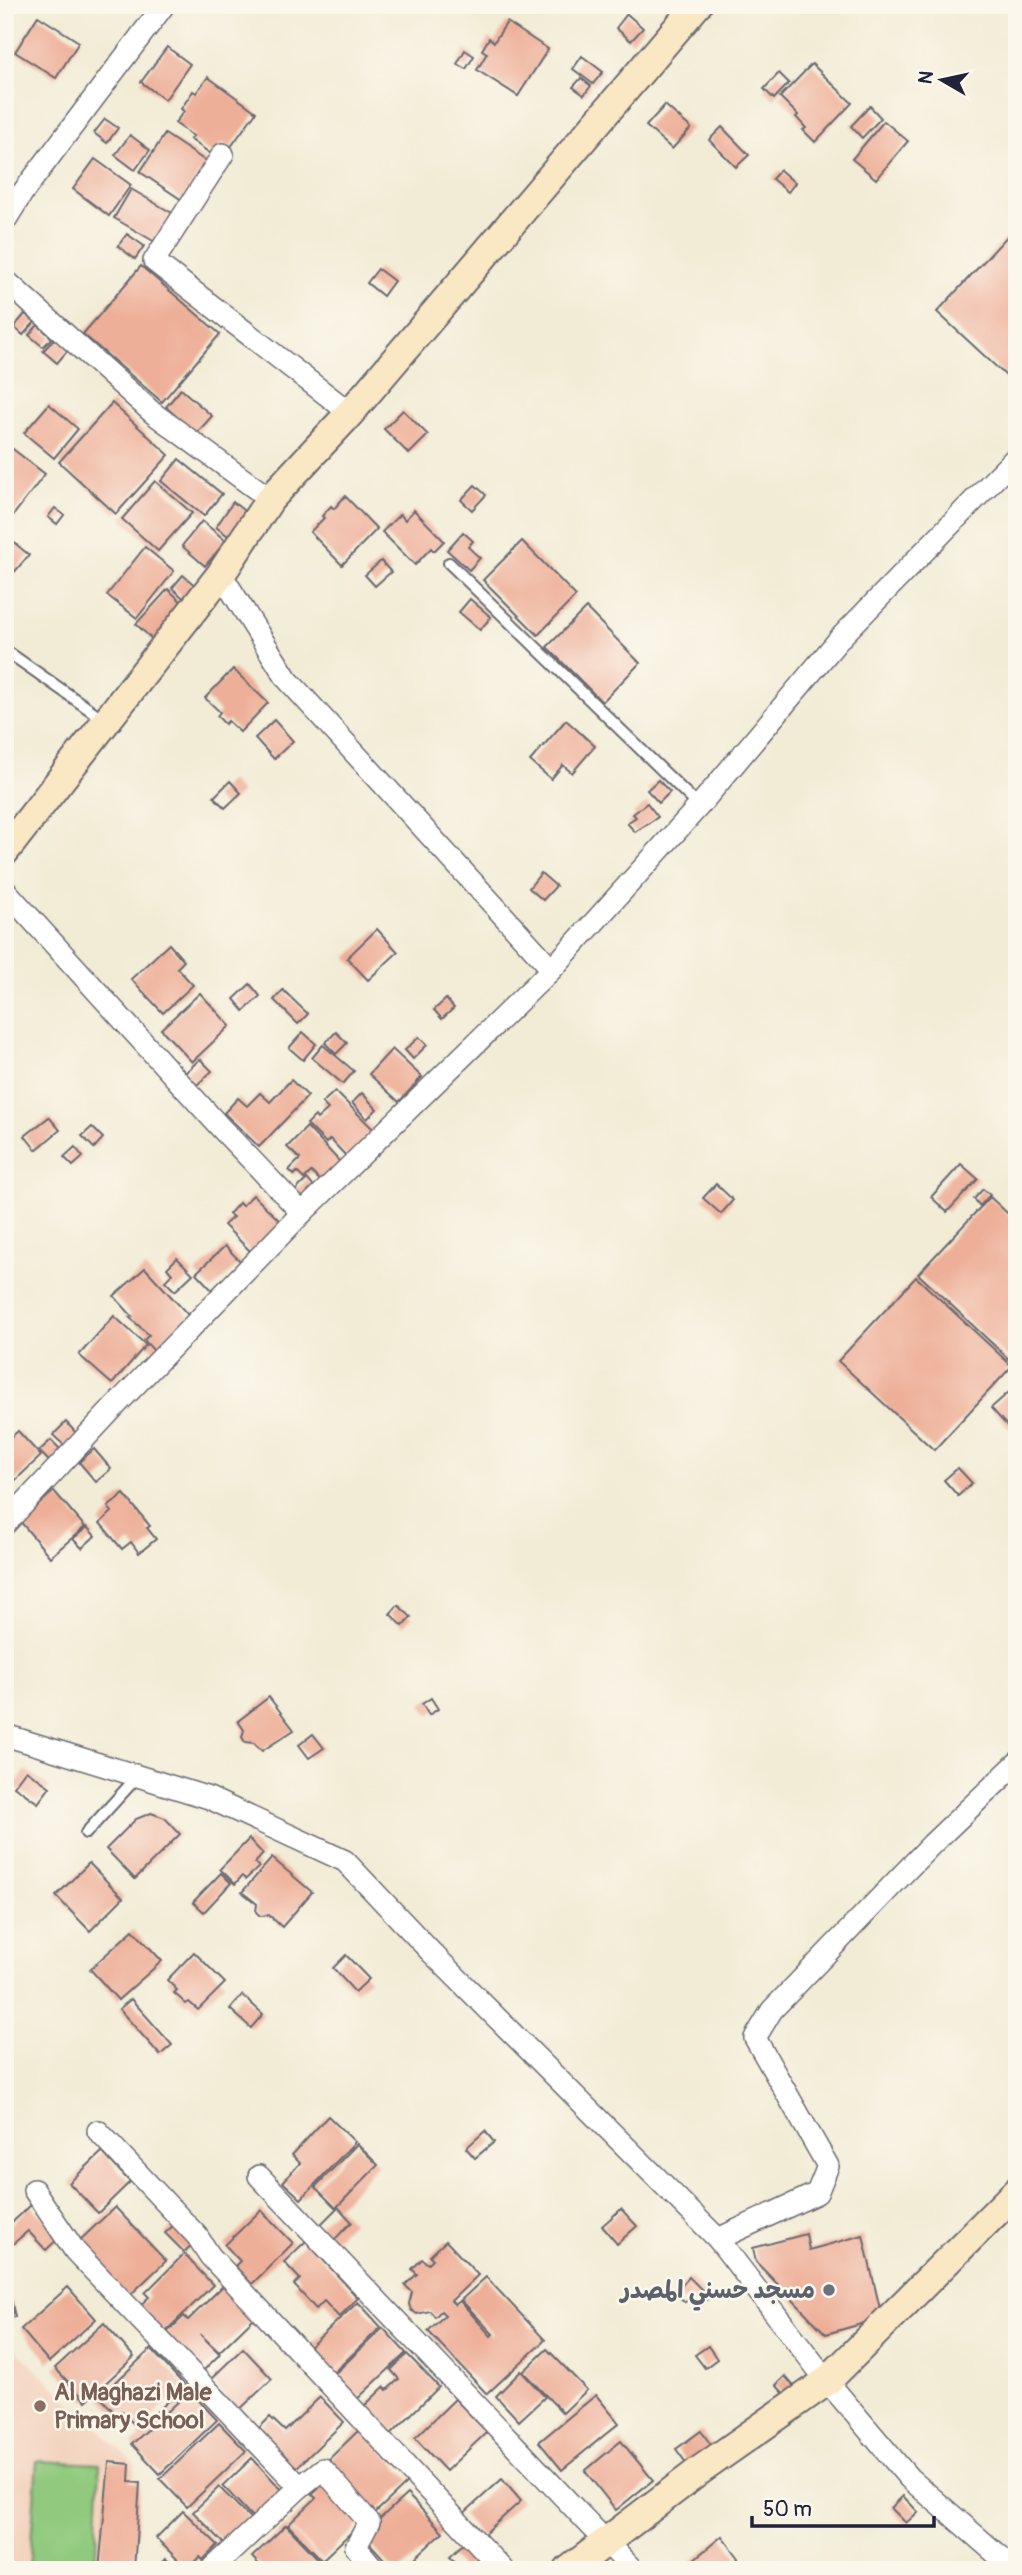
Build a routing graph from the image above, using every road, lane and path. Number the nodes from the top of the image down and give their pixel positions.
1 (164, 5) edge
2 (697, 5) edge
3 (223, 154) dead end
4 (5, 221) edge
5 (5, 280) edge
6 (350, 413) junction
7 (1017, 456) edge
8 (270, 499) junction
9 (449, 564) dead end
10 (221, 574) junction
11 (5, 650) edge
12 (106, 721) junction
13 (699, 806) junction
14 (5, 851) edge
15 (5, 890) edge
16 (552, 969) junction
17 (302, 1213) junction
18 (5, 1524) edge
19 (5, 1735) edge
20 (1017, 1763) edge
21 (137, 1777) junction
22 (86, 1833) dead end
23 (98, 2131) dead end
24 (259, 2176) dead end
25 (34, 2190) dead end
26 (1017, 2191) edge
27 (718, 2239) junction
28 (827, 2381) junction
29 (300, 2487) junction
30 (605, 2540) junction
31 (211, 2570) edge
32 (375, 2570) edge
33 (503, 2570) edge
34 (569, 2570) edge
35 (633, 2570) edge
36 (1015, 2570) edge

1 - 4 street
2 - 6 street
3 - 6 street
5 - 8 street
6 - 8 street
7 - 13 street
8 - 10 street
9 - 13 lane
10 - 12 street
10 - 16 street
11 - 12 lane
12 - 14 street
13 - 16 street
15 - 17 street
16 - 17 street
17 - 18 street
19 - 21 street
20 - 27 street
21 - 22 lane
21 - 27 street
23 - 33 street
24 - 30 street
25 - 29 street
26 - 28 street
27 - 28 street
28 - 30 street
28 - 36 street
29 - 31 street
29 - 32 street
30 - 34 street
30 - 35 street

